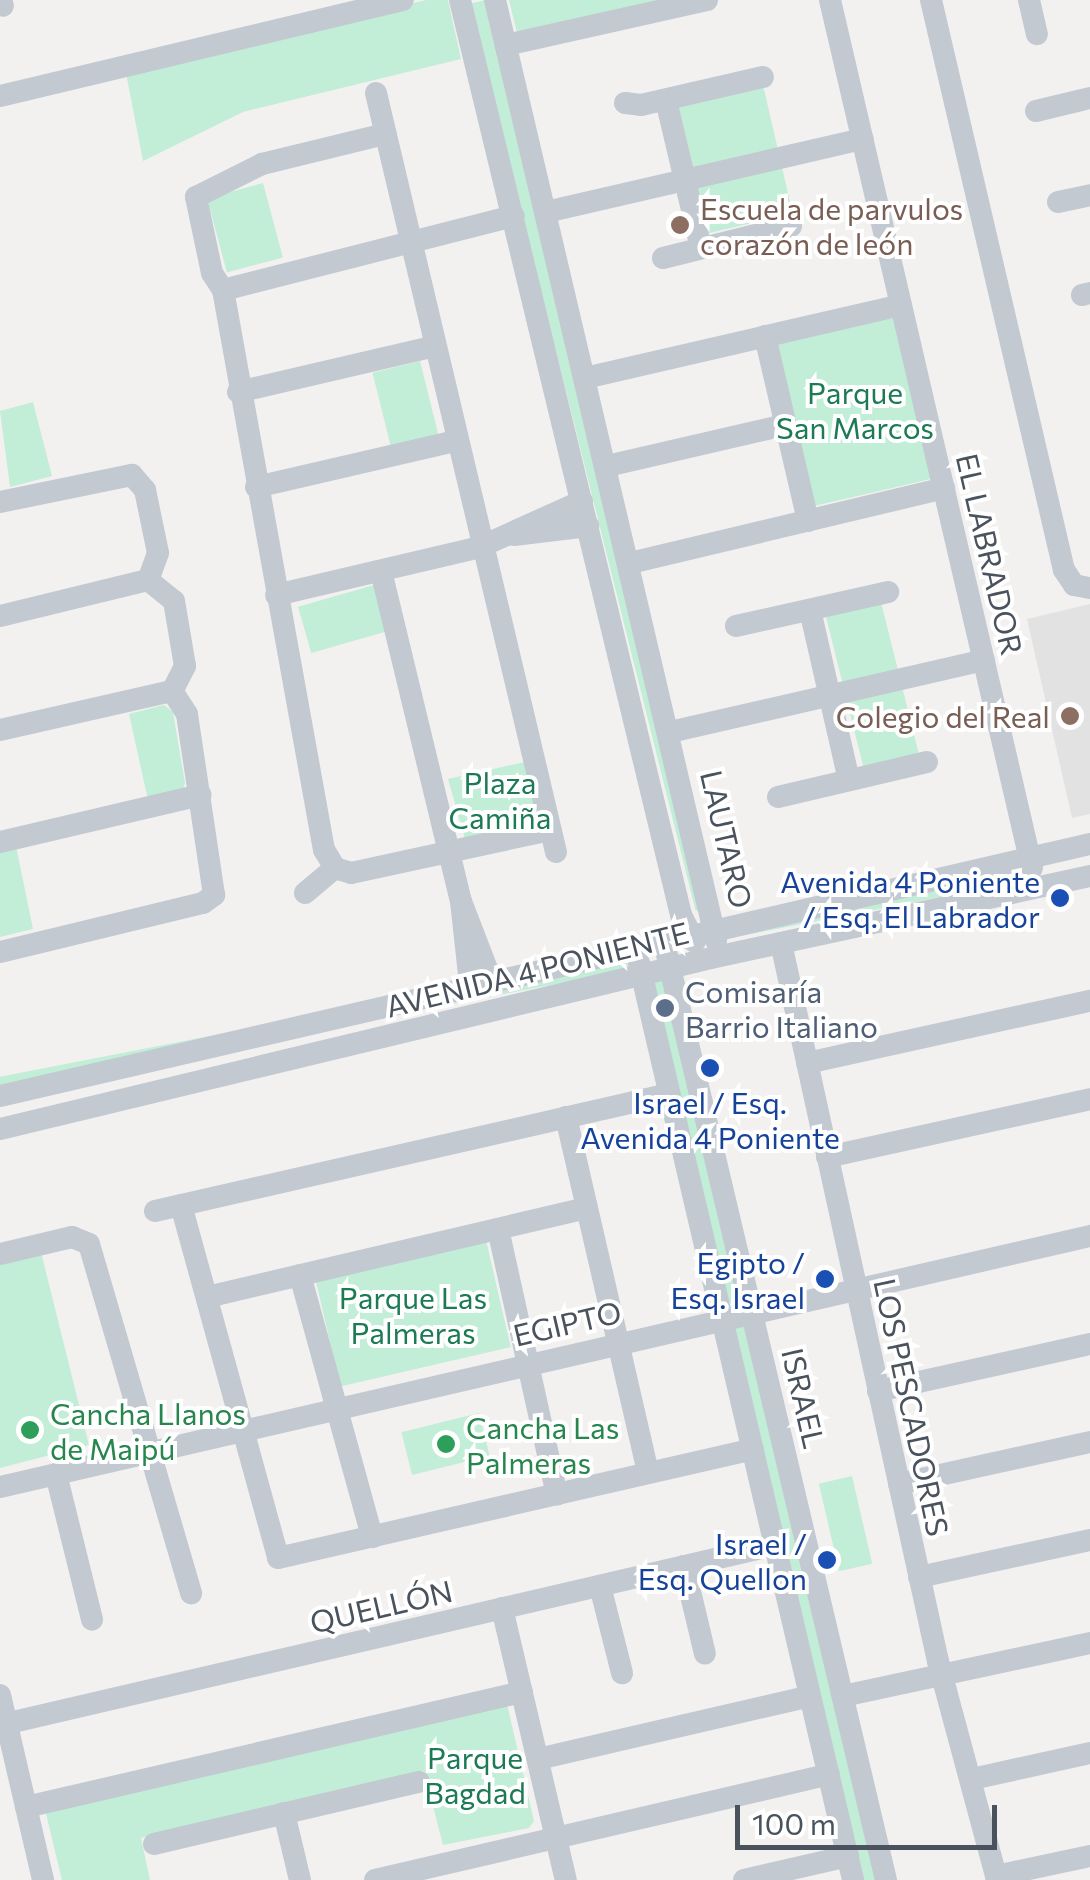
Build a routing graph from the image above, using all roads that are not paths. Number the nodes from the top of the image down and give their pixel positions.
1 (403, 0) edge
2 (460, 0) edge
3 (495, 0) edge
4 (707, 0) edge
5 (830, 0) edge
6 (931, 0) edge
7 (1028, 0) edge
8 (1036, 34) dead end
9 (506, 46) junction
10 (763, 78) dead end
11 (376, 94) dead end
12 (0, 96) edge
13 (1090, 98) edge
14 (666, 100) junction
15 (624, 103) dead end
16 (1036, 111) dead end
17 (385, 134) junction
18 (862, 139) junction
19 (529, 144) junction
20 (498, 150) junction
21 (684, 180) junction
22 (1090, 195) edge
23 (1058, 202) dead end
24 (546, 212) junction
25 (514, 216) junction
26 (791, 226) dead end
27 (407, 242) junction
28 (701, 248) junction
29 (662, 258) dead end
30 (223, 290) junction
31 (901, 305) junction
32 (765, 336) junction
33 (432, 346) junction
34 (585, 378) junction
35 (238, 392) junction
36 (785, 425) junction
37 (455, 440) junction
38 (606, 466) junction
39 (256, 486) junction
40 (944, 488) junction
41 (582, 501) junction
42 (0, 502) edge
43 (808, 521) junction
44 (588, 526) junction
45 (511, 535) junction
46 (480, 547) junction
47 (630, 563) junction
48 (380, 570) junction
49 (148, 580) junction
50 (1090, 588) edge
51 (888, 592) dead end
52 (276, 595) junction
53 (810, 610) junction
54 (0, 616) edge
55 (736, 626) dead end
56 (984, 660) junction
57 (172, 691) junction
58 (829, 696) junction
59 (662, 699) junction
60 (631, 706) junction
61 (0, 730) edge
62 (670, 732) junction
63 (927, 762) dead end
64 (849, 780) junction
65 (201, 795) junction
66 (778, 797) dead end
67 (0, 842) edge
68 (1090, 844) edge
69 (449, 852) junction
70 (1030, 857) junction
71 (335, 868) junction
72 (1090, 876) edge
73 (1037, 888) junction
74 (305, 892) dead end
75 (716, 925) junction
76 (688, 932) junction
77 (782, 943) junction
78 (644, 944) junction
79 (0, 952) edge
80 (712, 958) junction
81 (674, 968) junction
82 (642, 976) junction
83 (480, 982) junction
84 (1090, 1001) edge
85 (807, 1063) junction
86 (669, 1094) junction
87 (0, 1096) edge
88 (1090, 1099) edge
89 (566, 1117) junction
90 (0, 1129) edge
91 (827, 1157) junction
92 (181, 1205) junction
93 (587, 1208) junction
94 (155, 1211) dead end
95 (498, 1229) junction
96 (1090, 1236) edge
97 (0, 1254) edge
98 (300, 1276) junction
99 (856, 1287) junction
100 (207, 1297) junction
101 (753, 1310) junction
102 (722, 1318) junction
103 (618, 1342) junction
104 (1090, 1344) edge
105 (528, 1363) junction
106 (878, 1391) junction
107 (337, 1408) junction
108 (243, 1430) junction
109 (1090, 1442) edge
110 (752, 1450) junction
111 (149, 1452) junction
112 (56, 1474) junction
113 (648, 1474) junction
114 (899, 1484) junction
115 (0, 1487) edge
116 (557, 1494) junction
117 (372, 1537) junction
118 (1090, 1540) edge
119 (775, 1545) junction
120 (684, 1566) junction
121 (919, 1577) junction
122 (600, 1586) junction
123 (190, 1593) dead end
124 (502, 1608) junction
125 (92, 1620) dead end
126 (1090, 1643) edge
127 (705, 1654) dead end
128 (622, 1673) dead end
129 (943, 1674) junction
130 (522, 1692) junction
131 (0, 1696) edge
132 (810, 1696) junction
133 (843, 1696) junction
134 (3, 1724) edge
135 (1090, 1753) edge
136 (538, 1759) junction
137 (829, 1774) junction
138 (972, 1779) junction
139 (419, 1782) dead end
140 (26, 1807) junction
141 (284, 1813) junction
142 (556, 1838) junction
143 (154, 1844) dead end
144 (848, 1856) junction
145 (1090, 1856) edge
146 (996, 1878) edge
147 (41, 1880) edge
148 (300, 1880) edge
149 (374, 1880) edge
150 (566, 1880) edge
151 (744, 1880) edge
152 (854, 1880) edge
153 (886, 1880) edge

1 - 12 street
2 - 20 street, LAUTARO
3 - 9 street, LAUTARO
4 - 9 street
5 - 18 street, EL LABRADOR
6 - 50 street
7 - 8 street
9 - 19 street, LAUTARO
10 - 14 street
11 - 17 street
13 - 16 street
14 - 15 street
14 - 21 street
17 - 27 street
17 - 30 street
18 - 21 street
18 - 31 street, EL LABRADOR
19 - 20 street
19 - 24 street, LAUTARO
20 - 25 street, LAUTARO
21 - 24 street
21 - 28 street
22 - 23 street
24 - 34 street, LAUTARO
25 - 27 street
25 - 41 street, LAUTARO
26 - 28 street
27 - 30 street
27 - 33 street
28 - 29 street
30 - 35 street
31 - 32 street
31 - 40 street, EL LABRADOR
32 - 34 street
32 - 36 street
33 - 35 street
33 - 37 street
34 - 38 street, LAUTARO
35 - 39 street
36 - 38 street
36 - 43 street
37 - 39 street
37 - 46 street
38 - 47 street, LAUTARO
39 - 52 street
40 - 43 street
40 - 56 street, EL LABRADOR
41 - 44 street, LAUTARO
41 - 45 street
42 - 49 street
43 - 47 street
44 - 45 street
44 - 60 street, LAUTARO
45 - 46 street
46 - 48 street
46 - 69 street
47 - 59 street, LAUTARO
48 - 52 street
48 - 69 street
49 - 54 street
49 - 57 street
51 - 53 street
52 - 71 street
53 - 55 street
53 - 58 street
56 - 58 street
56 - 70 street, EL LABRADOR
57 - 61 street
57 - 65 street
58 - 62 street
58 - 64 street
59 - 60 street
59 - 62 street, LAUTARO
60 - 76 street, LAUTARO
62 - 75 street, LAUTARO
63 - 64 street
64 - 66 street
65 - 67 street
65 - 79 street
68 - 70 street, AVENIDA 4 PONIENTE
69 - 71 street
69 - 83 street
70 - 73 street, EL LABRADOR
70 - 75 street, AVENIDA 4 PONIENTE
71 - 74 street
72 - 73 street, AVENIDA 4 PONIENTE
73 - 77 street, AVENIDA 4 PONIENTE
75 - 76 street, AVENIDA 4 PONIENTE
75 - 80 street, LAUTARO
76 - 78 street, AVENIDA 4 PONIENTE
76 - 80 street, LAUTARO
77 - 80 street, AVENIDA 4 PONIENTE
77 - 85 street, LOS PESCADORES
78 - 81 street
78 - 82 street, ISRAEL
78 - 83 street, AVENIDA 4 PONIENTE
80 - 81 street, AVENIDA 4 PONIENTE
81 - 82 street, AVENIDA 4 PONIENTE
81 - 101 street, ISRAEL
82 - 86 street, ISRAEL
82 - 90 street, AVENIDA 4 PONIENTE
83 - 87 street, AVENIDA 4 PONIENTE
84 - 85 street
85 - 91 street, LOS PESCADORES
86 - 89 street
86 - 102 street, ISRAEL
88 - 91 street
89 - 92 street
89 - 93 street
91 - 99 street, LOS PESCADORES
92 - 94 street
92 - 100 street
93 - 95 street
93 - 103 street
95 - 98 street
95 - 105 street
96 - 99 street, EGIPTO
97 - 111 street
98 - 100 street
98 - 107 street
99 - 101 street, EGIPTO
99 - 106 street, LOS PESCADORES
100 - 108 street
101 - 102 street, EGIPTO
101 - 133 street, ISRAEL
102 - 103 street, EGIPTO
102 - 110 street, ISRAEL
103 - 105 street, EGIPTO
103 - 113 street
104 - 106 street
105 - 107 street, EGIPTO
105 - 116 street
106 - 114 street, LOS PESCADORES
107 - 108 street, EGIPTO
107 - 117 street
108 - 111 street, EGIPTO
108 - 117 street
109 - 114 street
110 - 113 street
110 - 119 street, ISRAEL
111 - 112 street, EGIPTO
111 - 123 street
112 - 115 street, EGIPTO
112 - 125 street
113 - 116 street
114 - 121 street, LOS PESCADORES
116 - 117 street
118 - 121 street
119 - 120 street, QUELLÓN
119 - 132 street, ISRAEL
120 - 122 street, QUELLÓN
120 - 127 street
121 - 129 street, LOS PESCADORES
122 - 124 street, QUELLÓN
122 - 128 street
124 - 130 street
124 - 134 street, QUELLÓN
126 - 129 street
129 - 133 street
129 - 138 street, LOS PESCADORES
130 - 136 street
130 - 140 street
131 - 134 street
132 - 136 street
132 - 137 street, ISRAEL
133 - 153 street, ISRAEL
134 - 140 street
135 - 138 street
136 - 142 street
137 - 142 street
137 - 144 street, ISRAEL
138 - 146 street, LOS PESCADORES
139 - 141 street
140 - 147 street
141 - 143 street
141 - 148 street
142 - 149 street
142 - 150 street
144 - 151 street
144 - 152 street, ISRAEL
145 - 146 street

